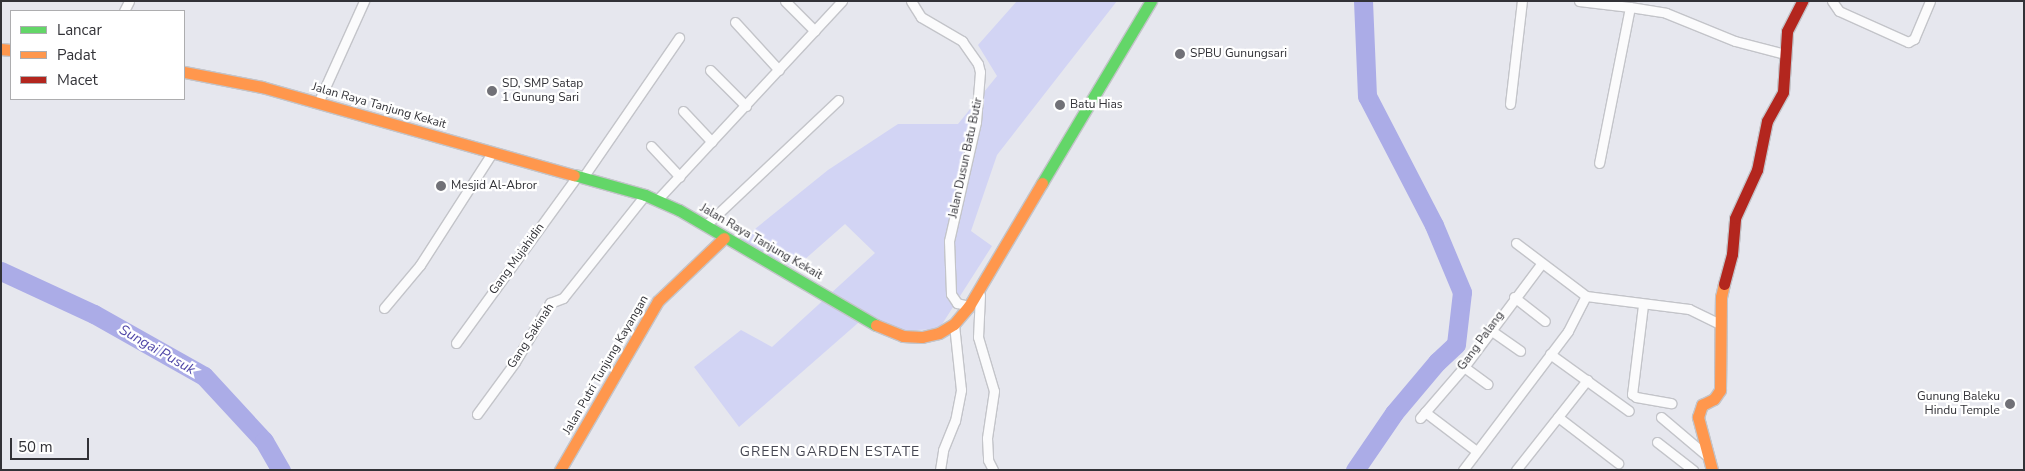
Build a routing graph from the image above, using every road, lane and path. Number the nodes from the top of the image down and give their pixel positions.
1 (364, 1) edge
2 (785, 1) edge
3 (842, 1) edge
4 (911, 1) edge
5 (1151, 1) edge
6 (1522, 1) edge
7 (1579, 1) edge
8 (1802, 1) edge
9 (1832, 1) edge
10 (1930, 1) edge
11 (1630, 7) junction
12 (735, 22) dead end
13 (815, 31) junction
14 (679, 38) dead end
15 (1785, 54) junction
16 (710, 70) dead end
17 (779, 70) junction
18 (185, 72) edge
19 (838, 100) dead end
20 (318, 103) junction
21 (1510, 104) dead end
22 (746, 106) junction
23 (683, 111) dead end
24 (712, 142) junction
25 (651, 146) dead end
26 (492, 153) junction
27 (1599, 162) dead end
28 (581, 175) junction
29 (680, 177) junction
30 (645, 195) junction
31 (657, 200) junction
32 (706, 225) junction
33 (724, 238) junction
34 (1516, 243) dead end
35 (1541, 264) junction
36 (981, 284) junction
37 (1586, 296) junction
38 (1514, 297) junction
39 (1643, 305) junction
40 (969, 306) junction
41 (384, 308) dead end
42 (1545, 321) dead end
43 (954, 324) junction
44 (1720, 324) junction
45 (1489, 329) junction
46 (456, 343) dead end
47 (1520, 351) dead end
48 (1550, 354) junction
49 (1464, 367) junction
50 (1587, 380) junction
51 (1487, 384) dead end
52 (1671, 403) dead end
53 (1629, 411) dead end
54 (477, 414) dead end
55 (1558, 417) junction
56 (1661, 417) dead end
57 (1657, 442) dead end
58 (1475, 450) junction
59 (1706, 455) junction
60 (1618, 462) dead end
61 (560, 470) edge
62 (940, 470) edge
63 (993, 470) edge
64 (1463, 470) edge
65 (1516, 470) edge
66 (1693, 470) edge
67 (1712, 470) edge

1 - 20 street
2 - 13 street
3 - 13 street
4 - 40 street, Jalan Dusun Batu Butir
5 - 36 main road, Jalan Raya Tanjung Kekait
6 - 21 street
7 - 11 street
8 - 15 main road
9 - 10 street
11 - 15 street
11 - 27 street
12 - 17 street
13 - 17 street
14 - 28 street, Gang Mujahidin
15 - 44 main road
16 - 22 street
17 - 22 street
18 - 20 main road, Jalan Raya Tanjung Kekait
19 - 32 street
20 - 26 main road, Jalan Raya Tanjung Kekait
22 - 24 street
23 - 24 street
24 - 29 street
25 - 29 street
26 - 28 main road, Jalan Raya Tanjung Kekait
26 - 41 street
28 - 30 main road, Jalan Raya Tanjung Kekait
28 - 46 street, Gang Mujahidin
29 - 31 street
30 - 31 main road, Jalan Raya Tanjung Kekait
30 - 54 street, Gang Sakinah
31 - 32 main road, Jalan Raya Tanjung Kekait
32 - 33 main road, Jalan Raya Tanjung Kekait
33 - 43 main road, Jalan Raya Tanjung Kekait
33 - 61 main road, Jalan Putri Tunjung Kayangan
34 - 35 street
35 - 37 street
35 - 38 street, Gang Palang
36 - 40 main road, Jalan Raya Tanjung Kekait
36 - 63 street
37 - 39 street
37 - 48 street
38 - 42 street
38 - 45 street, Gang Palang
39 - 44 street
39 - 52 street
40 - 43 main road, Jalan Raya Tanjung Kekait
43 - 62 street
44 - 59 main road
45 - 47 street
45 - 49 street, Gang Palang
48 - 50 street
48 - 58 street
49 - 51 street
49 - 58 street, Gang Palang
50 - 53 street
50 - 55 street
55 - 60 street
55 - 65 street
56 - 59 street
57 - 66 street
58 - 64 street
59 - 67 main road

